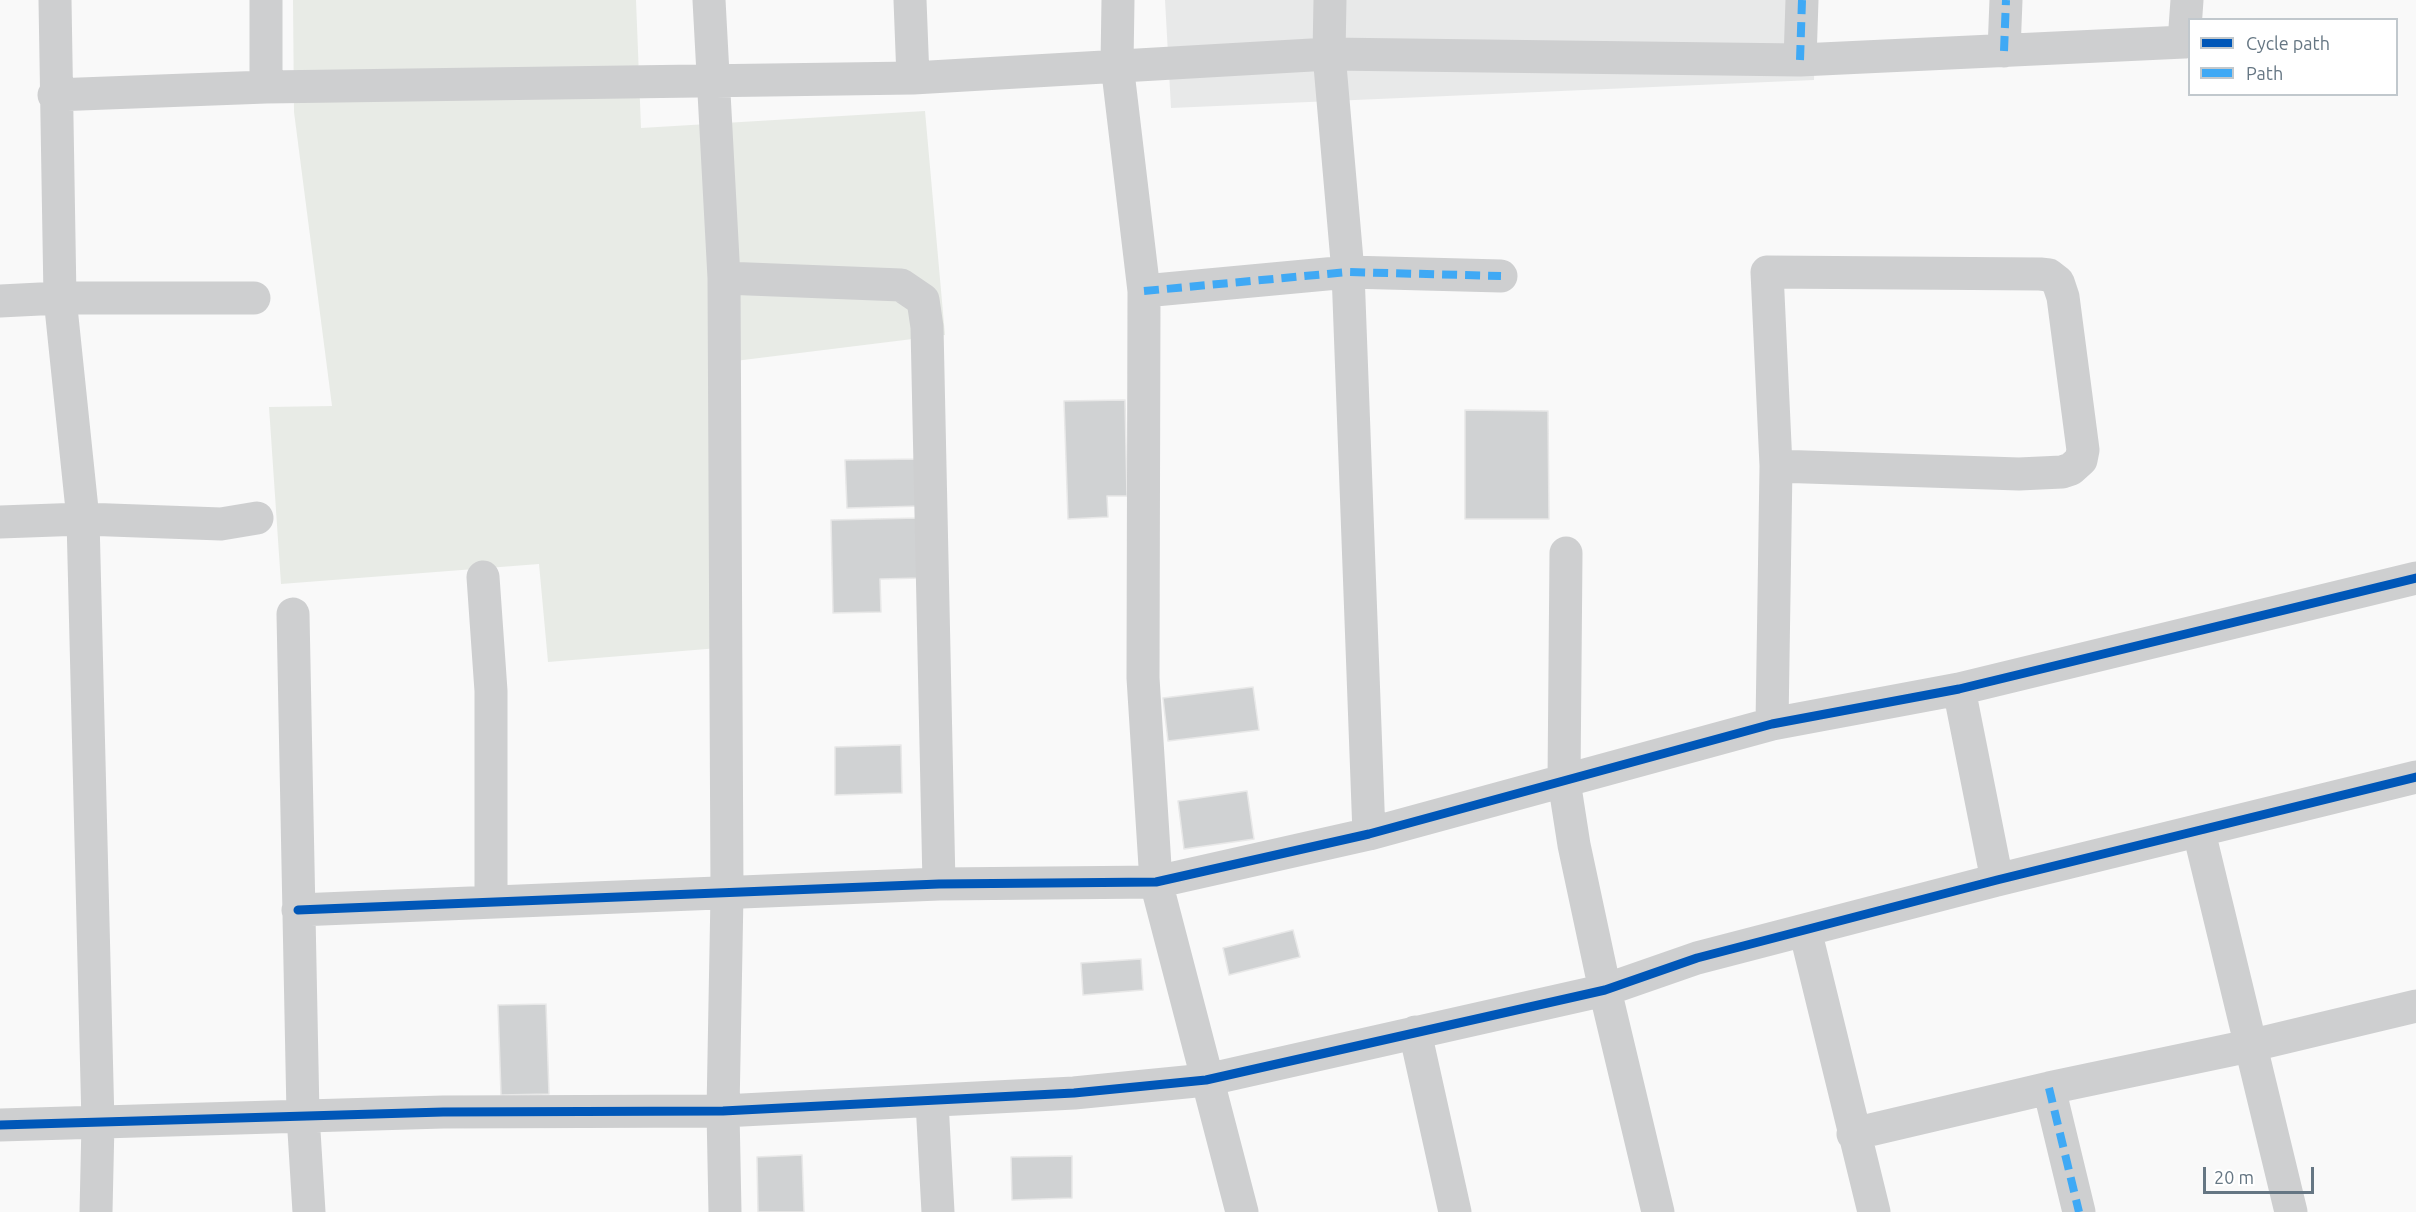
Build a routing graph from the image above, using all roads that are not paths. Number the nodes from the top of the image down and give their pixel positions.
1 (55, 0) edge
2 (266, 0) edge
3 (709, 0) edge
4 (910, 0) edge
5 (1118, 0) edge
6 (1330, 0) edge
7 (1802, 0) edge
8 (2006, 0) edge
9 (2187, 0) edge
10 (2211, 0) edge
11 (2190, 18) edge
12 (2201, 18) edge
13 (2188, 33) edge
14 (2004, 51) junction
15 (1329, 54) junction
16 (1800, 60) junction
17 (1118, 64) junction
18 (913, 78) junction
19 (713, 79) junction
20 (266, 87) junction
21 (54, 94) junction
22 (1348, 272) junction
23 (1501, 276) dead end
24 (724, 278) junction
25 (1144, 291) junction
26 (60, 298) junction
27 (254, 298) dead end
28 (0, 301) edge
29 (1776, 466) junction
30 (257, 518) dead end
31 (83, 519) junction
32 (0, 522) edge
33 (1566, 553) dead end
34 (483, 577) dead end
35 (2416, 578) edge
36 (293, 614) dead end
37 (1959, 689) junction
38 (1772, 724) junction
39 (2416, 777) edge
40 (1564, 781) junction
41 (2199, 832) junction
42 (1369, 834) junction
43 (1997, 880) junction
44 (1156, 882) junction
45 (939, 884) junction
46 (727, 894) junction
47 (491, 902) junction
48 (298, 910) junction
49 (1805, 930) junction
50 (1605, 990) junction
51 (2416, 1006) edge
52 (1415, 1032) junction
53 (2248, 1047) junction
54 (1206, 1080) junction
55 (2049, 1088) junction
56 (932, 1102) junction
57 (723, 1111) junction
58 (303, 1115) junction
59 (98, 1123) junction
60 (0, 1125) edge
61 (1853, 1134) junction
62 (96, 1212) edge
63 (309, 1212) edge
64 (725, 1212) edge
65 (938, 1212) edge
66 (1242, 1212) edge
67 (1455, 1212) edge
68 (1658, 1212) edge
69 (1874, 1212) edge
70 (2079, 1212) edge
71 (2291, 1212) edge

1 - 21 street
2 - 20 street
3 - 19 street
4 - 18 street
5 - 17 street
6 - 15 street
7 - 16 street
8 - 14 street
9 - 11 street
10 - 12 street
13 - 14 street
14 - 16 street
15 - 16 street
15 - 17 street
15 - 22 street
17 - 18 street
17 - 25 street
18 - 19 street
19 - 20 street
19 - 24 street
20 - 21 street
21 - 26 street
22 - 23 street
22 - 25 street
22 - 42 street
24 - 45 street
24 - 46 street
25 - 44 street
26 - 27 street
26 - 28 street
26 - 31 street
29 - 29 street
29 - 38 street
30 - 31 street
31 - 32 street
31 - 59 street
33 - 40 street
34 - 47 street
35 - 37 street
36 - 48 street
37 - 38 street
37 - 43 street
38 - 40 street
39 - 41 street
40 - 42 street
40 - 50 street
41 - 43 street
41 - 53 street
42 - 44 street
43 - 49 street
44 - 45 street
44 - 54 street
45 - 46 street
46 - 47 street
46 - 57 street
47 - 48 street
48 - 58 street
49 - 50 street
49 - 61 street
50 - 52 street
50 - 68 street
51 - 53 street
52 - 54 street
52 - 67 street
53 - 55 street
53 - 71 street
54 - 56 street
54 - 66 street
55 - 61 street
55 - 70 street
56 - 57 street
56 - 65 street
57 - 58 street
57 - 64 street
58 - 59 street
58 - 63 street
59 - 60 street
59 - 62 street
61 - 69 street

